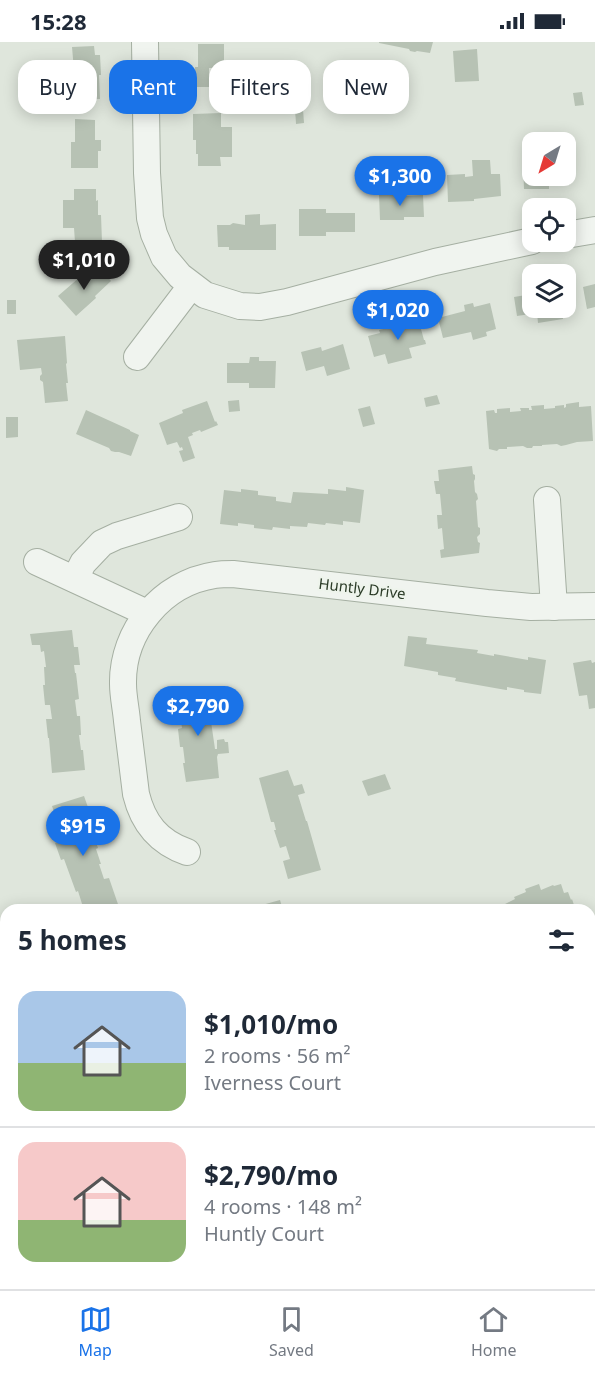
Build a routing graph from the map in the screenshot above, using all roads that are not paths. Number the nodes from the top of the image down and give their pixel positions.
1 (146, 42) edge
2 (595, 230) edge
3 (576, 233) edge
4 (522, 243) edge
5 (191, 286) junction
6 (137, 357) dead end
7 (546, 500) dead end
8 (180, 517) dead end
9 (38, 562) dead end
10 (75, 579) junction
11 (595, 606) edge
12 (554, 607) junction
13 (145, 616) junction
14 (187, 852) dead end

1 - 5 street
2 - 3 street
4 - 5 street
5 - 6 street
7 - 12 street
8 - 10 street
9 - 10 street
10 - 13 street
11 - 12 street, Huntly Drive
12 - 13 street, Huntly Drive
13 - 14 street

